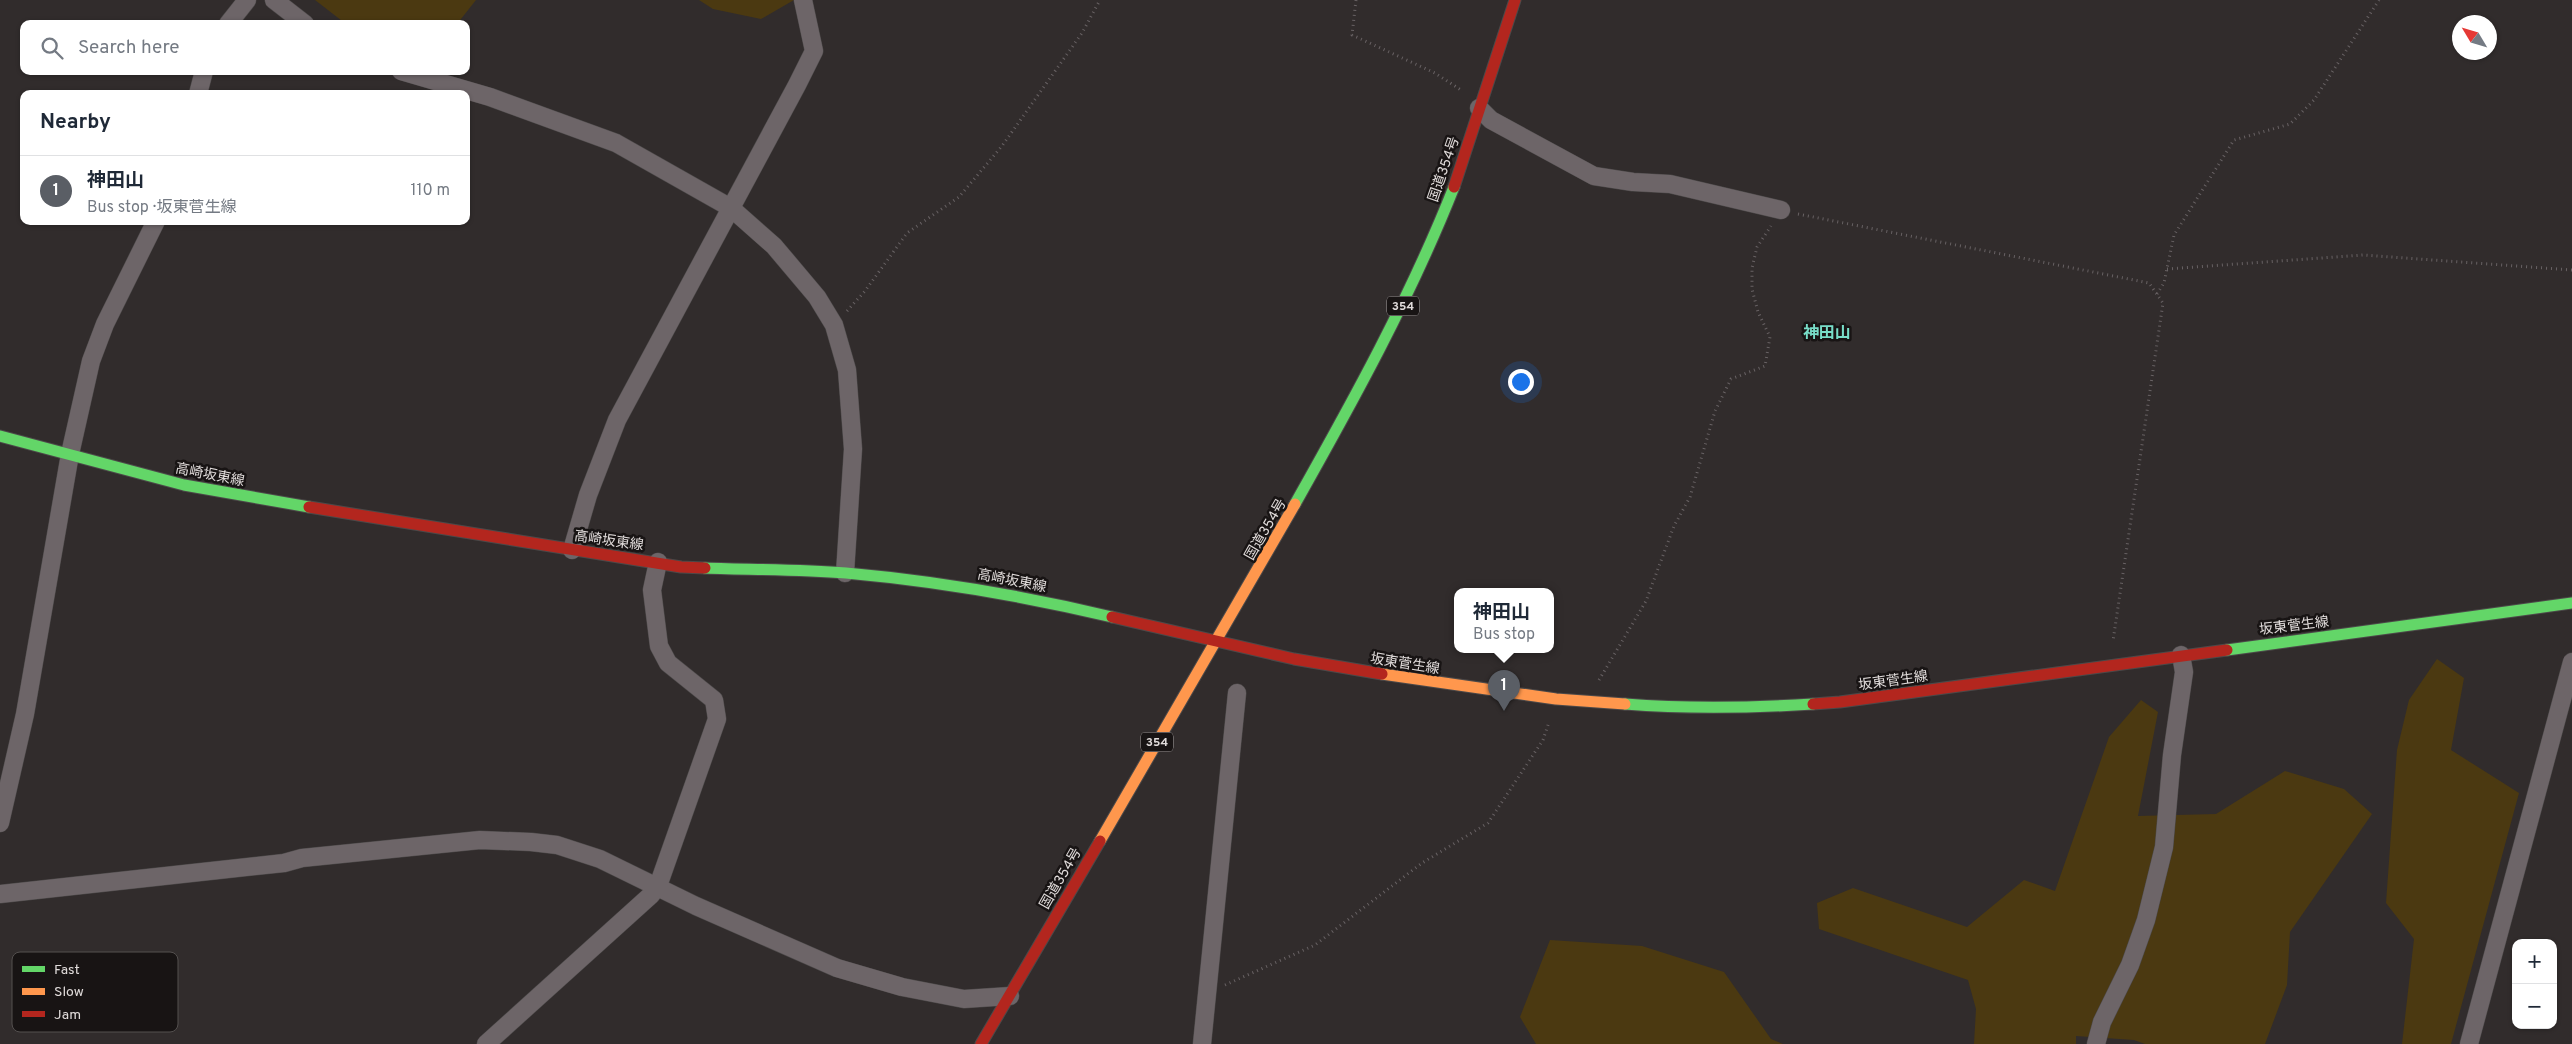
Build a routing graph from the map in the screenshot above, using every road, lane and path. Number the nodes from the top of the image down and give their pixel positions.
1 (247, 0) edge
2 (274, 0) edge
3 (803, 0) edge
4 (1100, 0) edge
5 (1356, 0) edge
6 (1515, 0) edge
7 (2379, 0) edge
8 (231, 20) edge
9 (300, 20) edge
10 (203, 75) edge
11 (415, 75) edge
12 (199, 90) edge
13 (466, 90) edge
14 (470, 91) edge
15 (1479, 108) junction
16 (731, 208) junction
17 (1781, 210) junction
18 (154, 225) edge
19 (2166, 269) junction
20 (2572, 270) edge
21 (2157, 294) junction
22 (834, 325) junction
23 (0, 436) edge
24 (70, 454) junction
25 (572, 550) junction
26 (658, 562) junction
27 (845, 573) junction
28 (2572, 603) edge
29 (1218, 640) junction
30 (2181, 655) junction
31 (2572, 662) edge
32 (2109, 668) junction
33 (1237, 692) dead end
34 (1556, 700) junction
35 (1586, 702) junction
36 (0, 823) edge
37 (658, 886) junction
38 (0, 894) edge
39 (1207, 992) junction
40 (1010, 996) junction
41 (486, 1044) edge
42 (981, 1044) edge
43 (1202, 1044) edge
44 (2096, 1044) edge
45 (2469, 1044) edge

1 - 8 street
2 - 9 street
3 - 16 street
4 - 22 path
5 - 15 path
6 - 15 main road, 国道354号 / 354
7 - 19 path
10 - 12 street
11 - 13 street
14 - 16 street
15 - 17 street
15 - 29 main road, 国道354号 / 354
16 - 22 street
16 - 25 street
17 - 21 path
17 - 35 path
18 - 24 street
19 - 20 path
19 - 21 path
21 - 32 path
22 - 27 street
23 - 24 main road, 高崎坂東線
24 - 25 main road, 高崎坂東線
24 - 36 street
25 - 26 main road, 高崎坂東線
26 - 27 main road, 高崎坂東線
26 - 37 street
27 - 29 main road, 高崎坂東線
28 - 30 main road, 坂東菅生線
29 - 34 main road, 坂東菅生線
29 - 40 main road, 国道354号 / 354
30 - 32 main road, 坂東菅生線
30 - 44 street
31 - 45 street
32 - 35 main road, 坂東菅生線
33 - 39 street
34 - 35 main road, 坂東菅生線
34 - 39 path
37 - 38 street
37 - 40 street
37 - 41 street
39 - 43 street
40 - 42 main road, 国道354号 / 354

